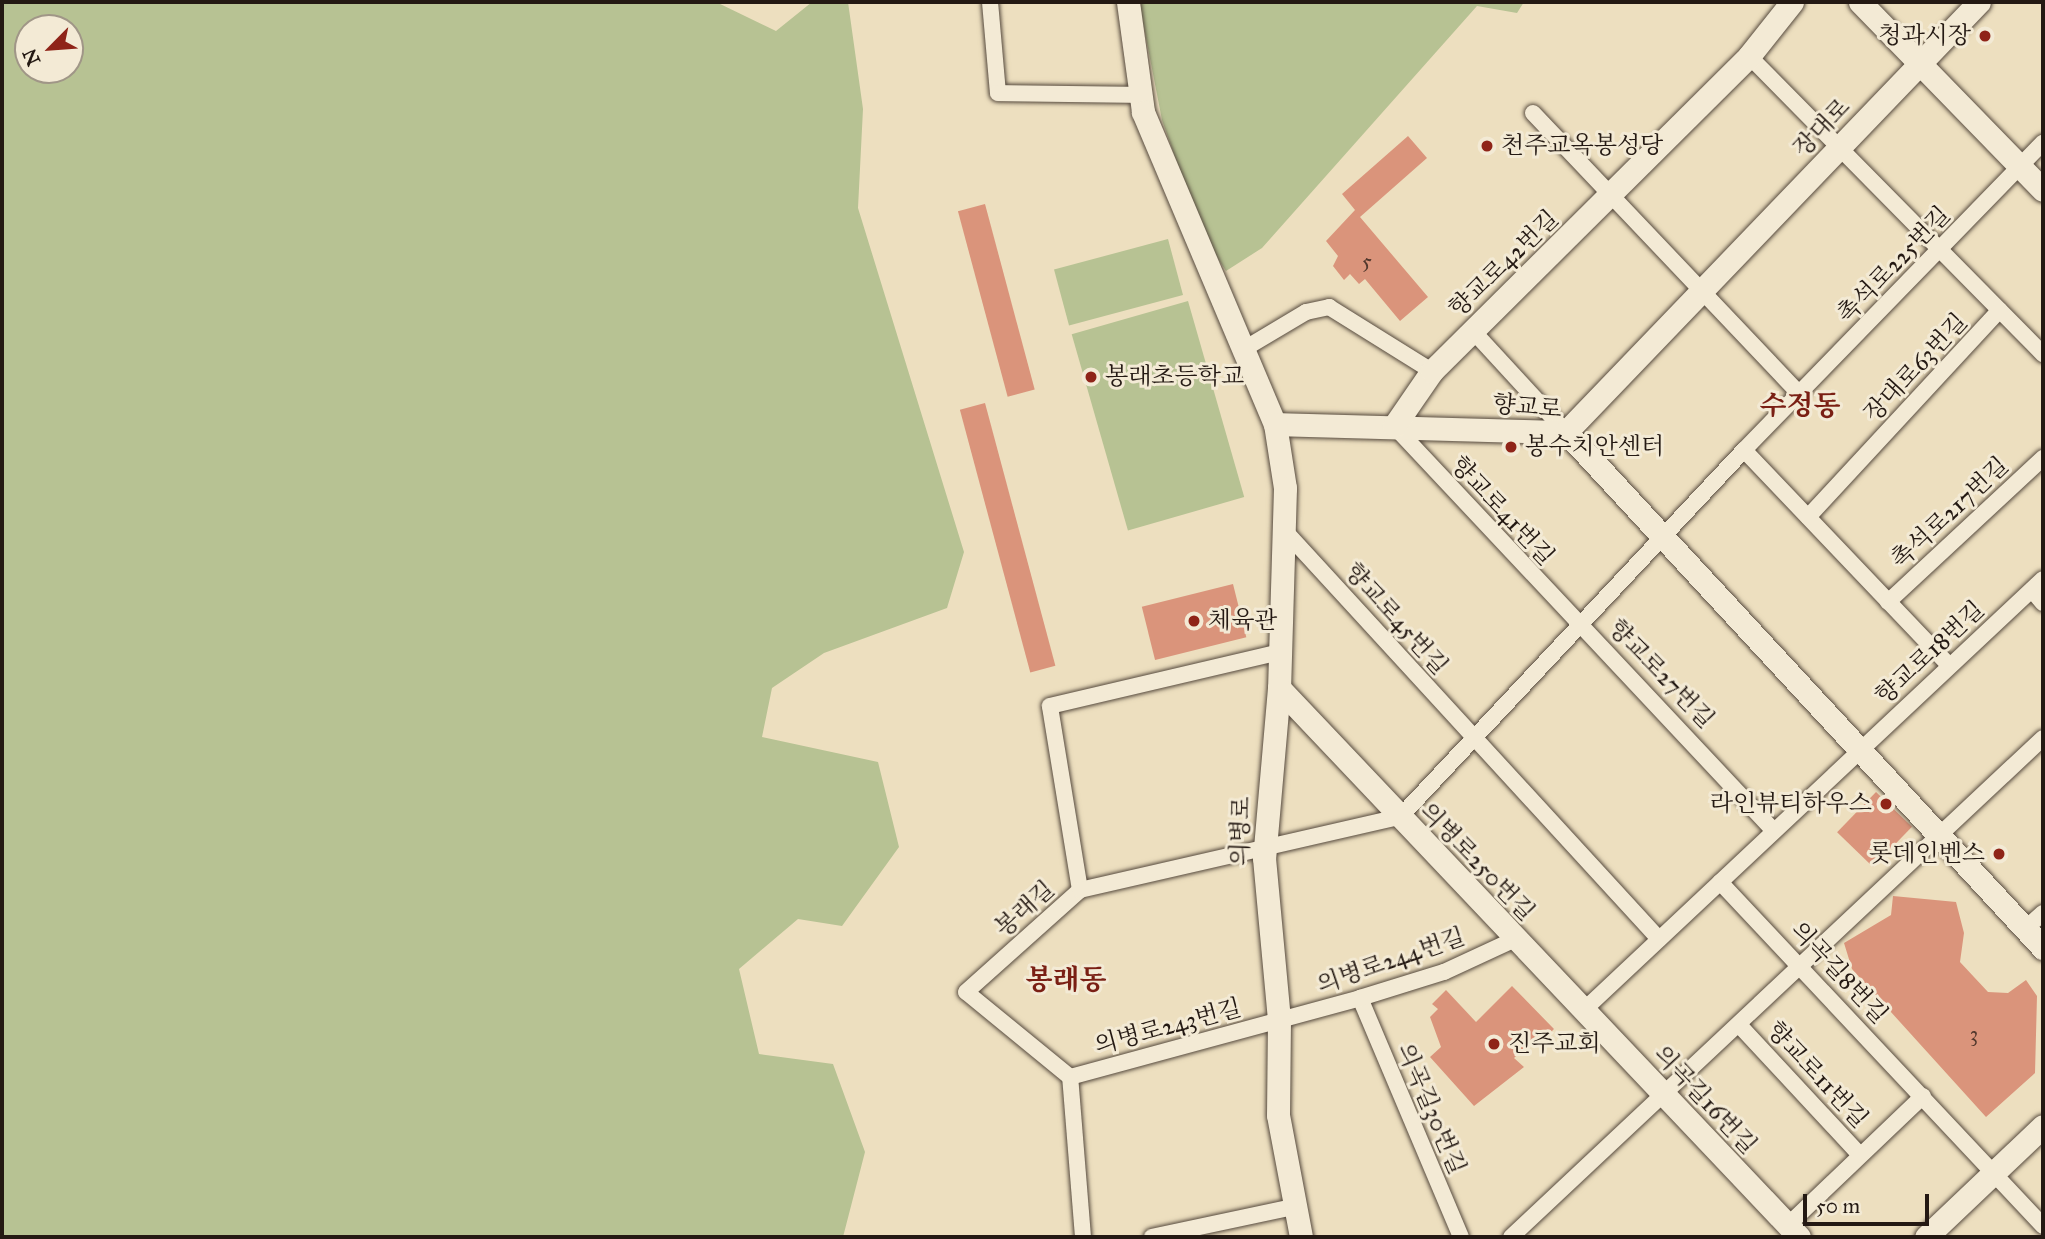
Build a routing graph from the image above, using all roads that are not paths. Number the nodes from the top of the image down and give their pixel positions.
1 (990, 2) edge
2 (1128, 2) edge
3 (1792, 2) edge
4 (1860, 2) edge
5 (1979, 2) edge
6 (1749, 56) junction
7 (1920, 63) junction
8 (1139, 95) junction
9 (1533, 113) dead end
10 (2043, 143) edge
11 (1839, 147) junction
12 (2021, 167) junction
13 (2043, 190) edge
14 (1613, 195) junction
15 (1941, 250) junction
16 (1703, 290) junction
17 (2000, 310) junction
18 (1473, 331) junction
19 (1244, 349) junction
20 (2043, 354) edge
21 (1432, 371) junction
22 (1801, 395) junction
23 (1275, 424) junction
24 (1394, 426) junction
25 (1566, 432) junction
26 (1744, 450) junction
27 (2043, 458) edge
28 (1808, 517) junction
29 (1284, 530) junction
30 (1663, 537) junction
31 (2037, 584) edge
32 (1888, 602) junction
33 (2043, 603) edge
34 (1579, 626) junction
35 (1280, 652) junction
36 (1950, 666) junction
37 (1279, 688) junction
38 (2043, 738) edge
39 (1474, 739) junction
40 (1860, 750) junction
41 (1400, 817) junction
42 (1774, 831) junction
43 (1939, 836) junction
44 (1266, 845) junction
45 (1720, 882) junction
46 (1080, 890) junction
47 (2043, 913) edge
48 (2025, 929) junction
49 (1515, 939) junction
50 (1659, 939) junction
51 (2043, 948) edge
52 (1802, 966) junction
53 (1360, 998) junction
54 (1585, 1009) junction
55 (1279, 1020) junction
56 (1741, 1027) junction
57 (1070, 1077) junction
58 (1663, 1094) junction
59 (1923, 1096) junction
60 (2043, 1126) edge
61 (1858, 1153) junction
62 (1996, 1173) junction
63 (1293, 1207) junction
64 (2043, 1226) edge
65 (1793, 1232) edge
66 (1083, 1237) edge
67 (1152, 1237) edge
68 (1301, 1237) edge
69 (1461, 1237) edge
70 (1511, 1237) edge
71 (1926, 1237) edge

1 - 8 street
2 - 8 street
3 - 6 street, 향교로42번길
4 - 7 street
5 - 7 street, 장대로
6 - 11 street, 장대로63번길
6 - 14 street, 향교로42번길
7 - 11 street, 장대로
7 - 12 street
8 - 19 street
9 - 14 street
10 - 12 street, 촉석로225번길
11 - 15 street, 장대로63번길
11 - 16 street, 장대로
12 - 13 street
12 - 15 street, 촉석로225번길
14 - 16 street
14 - 18 street, 향교로42번길
15 - 17 street, 장대로63번길
15 - 22 street, 촉석로225번길
16 - 22 street
16 - 25 street, 장대로
17 - 20 street, 장대로63번길
17 - 28 street, 장대로63번길
18 - 21 street, 향교로42번길
18 - 25 street
19 - 21 street
19 - 23 street
21 - 24 street, 향교로42번길
22 - 26 street, 촉석로225번길
23 - 24 street, 향교로
23 - 29 street, 의병로
24 - 25 street, 향교로
24 - 34 street, 향교로41번길
25 - 30 street, 향교로
26 - 28 street, 촉석로217번길
26 - 30 street, 향교로27번길
27 - 32 street, 촉석로217번길
28 - 32 street, 촉석로217번길
29 - 35 street, 의병로
29 - 39 street, 향교로45번길
30 - 34 street, 향교로27번길
30 - 40 street, 향교로
31 - 33 street
31 - 36 street, 향교로18번길
32 - 36 street, 촉석로217번길
34 - 39 street, 향교로27번길
34 - 42 street, 향교로27번길
35 - 37 street, 의병로
35 - 46 street, 봉래길
36 - 40 street, 향교로18번길
37 - 41 street
37 - 44 street, 의병로
38 - 43 street, 향교로11번길
39 - 41 street, 향교로27번길
39 - 50 street
40 - 42 street, 향교로18번길
40 - 43 street, 향교로
41 - 44 street, 의병로250번길
41 - 49 street, 의병로250번길
42 - 45 street, 향교로18번길
43 - 48 street, 향교로
43 - 52 street, 향교로11번길
44 - 46 street, 의병로250번길
44 - 55 street, 의병로
45 - 50 street, 향교로18번길
45 - 52 street, 의곡길8번길
46 - 57 street, 봉래길
47 - 48 street
48 - 51 street, 향교로
49 - 53 street, 의병로244번길
49 - 54 street, 의병로250번길
50 - 54 street, 향교로18번길
52 - 56 street, 향교로11번길
52 - 59 street, 의곡길8번길
53 - 55 street, 의병로244번길
53 - 69 street, 의곡길30번길
54 - 58 street, 의곡길16번길
55 - 57 street, 의병로243번길
55 - 63 street, 의병로
56 - 58 street, 향교로11번길
56 - 61 street, 향교로11번길
57 - 66 street
58 - 65 street, 의곡길16번길
58 - 70 street, 향교로11번길
59 - 61 street
59 - 62 street, 의곡길8번길
60 - 62 street
61 - 65 street, 의곡길16번길
62 - 64 street, 의곡길8번길
62 - 71 street
63 - 67 street
63 - 68 street, 의병로

